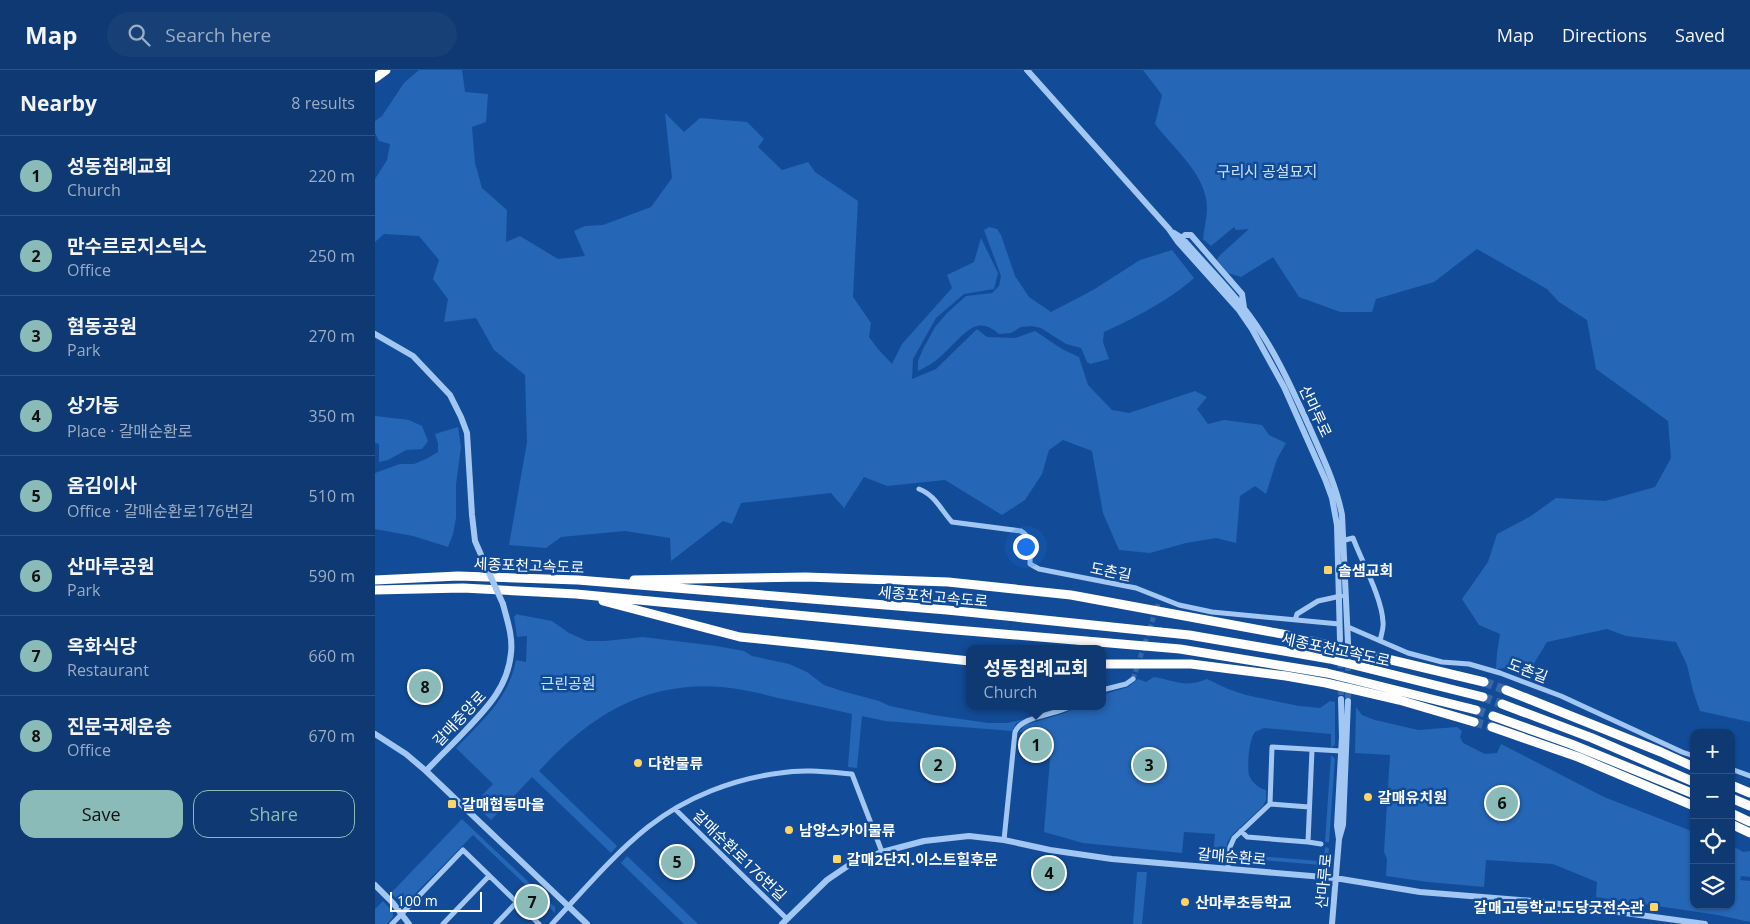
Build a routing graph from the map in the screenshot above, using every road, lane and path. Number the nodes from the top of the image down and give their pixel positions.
1 (385, 70) edge
2 (1027, 70) edge
3 (375, 76) edge
4 (1180, 240) junction
5 (375, 334) edge
6 (919, 489) dead end
7 (1340, 541) junction
8 (375, 580) edge
9 (577, 580) junction
10 (375, 590) edge
11 (576, 594) junction
12 (1343, 596) junction
13 (1160, 597) junction
14 (1158, 604) tunnel mouth
15 (1295, 620) junction
16 (1339, 624) junction
17 (1347, 627) junction
18 (1340, 640) tunnel mouth
19 (1380, 641) junction
20 (1347, 643) tunnel mouth
21 (966, 661) edge
22 (1106, 664) edge
23 (1133, 679) dead end
24 (1484, 682) tunnel mouth
25 (1106, 689) edge
26 (1506, 690) tunnel mouth
27 (1483, 697) tunnel mouth
28 (1341, 699) tunnel mouth
29 (1349, 701) tunnel mouth
30 (1502, 704) tunnel mouth
31 (1064, 710) edge
32 (1477, 710) tunnel mouth
33 (1493, 716) tunnel mouth
34 (1474, 722) tunnel mouth
35 (1492, 727) tunnel mouth
36 (375, 734) edge
37 (1312, 750) junction
38 (1341, 751) junction
39 (1690, 755) edge
40 (1690, 765) edge
41 (1735, 770) edge
42 (426, 771) junction
43 (1750, 776) edge
44 (1690, 780) edge
45 (1735, 786) edge
46 (1690, 792) edge
47 (1750, 793) edge
48 (1735, 800) edge
49 (1270, 804) junction
50 (1690, 804) edge
51 (1750, 806) edge
52 (1309, 807) junction
53 (675, 808) junction
54 (1735, 815) edge
55 (1750, 822) edge
56 (1735, 826) edge
57 (1241, 831) junction
58 (1750, 833) edge
59 (1339, 839) junction
60 (1004, 840) junction
61 (1307, 842) junction
62 (1321, 844) dead end
63 (882, 852) junction
64 (1229, 868) junction
65 (489, 876) junction
66 (1335, 878) junction
67 (375, 885) edge
68 (517, 902) junction
69 (569, 906) junction
70 (402, 914) junction
71 (785, 921) edge
72 (392, 924) edge
73 (409, 924) edge
74 (443, 924) edge
75 (496, 924) edge
76 (539, 924) edge
77 (552, 924) edge
78 (587, 924) edge
79 (1332, 924) edge
80 (1705, 924) edge

1 - 3 highway
2 - 4 street, 산마루로
4 - 7 street, 산마루로
4 - 7 street, 산마루로
5 - 42 street, 갈매중앙로, bridge
6 - 13 street, 도촌길
7 - 12 street, 산마루로
7 - 19 street
8 - 9 highway, 세종포천고속도로
9 - 24 highway
9 - 27 highway, 세종포천고속도로
10 - 11 highway, 세종포천고속도로
11 - 21 highway
11 - 32 highway, 세종포천고속도로
12 - 15 street
12 - 16 street, 산마루로
12 - 17 street, 산마루로
13 - 14 street
13 - 15 street, 도촌길
15 - 16 street, 도촌길
16 - 18 street, 산마루로
17 - 19 street, 도촌길
17 - 20 street, 산마루로
19 - 39 street, 도촌길
22 - 34 highway
23 - 25 street
26 - 40 highway
28 - 38 street, 산마루로
29 - 59 street, 산마루로
30 - 44 highway
31 - 60 street
33 - 46 highway
35 - 50 highway
36 - 42 street
37 - 38 street
37 - 49 street
37 - 52 street
38 - 59 street, 산마루로
41 - 43 street
42 - 69 street
45 - 47 highway
48 - 51 highway
49 - 52 street
49 - 57 street
52 - 61 street
53 - 63 street
53 - 69 street
53 - 71 street, 갈매순환로176번길
54 - 55 highway
56 - 58 highway
57 - 61 street
57 - 64 street
59 - 66 street, 산마루로
60 - 63 street, 갈매순환로
60 - 64 street, 갈매순환로
61 - 62 street
63 - 71 street, 갈매순환로
64 - 66 street, 갈매순환로
65 - 68 street
65 - 70 street
65 - 74 street
66 - 79 street, 산마루로
66 - 80 street, 갈매순환로
67 - 70 street
68 - 75 street
68 - 76 street
69 - 77 street
69 - 78 street
70 - 72 street
70 - 73 street

